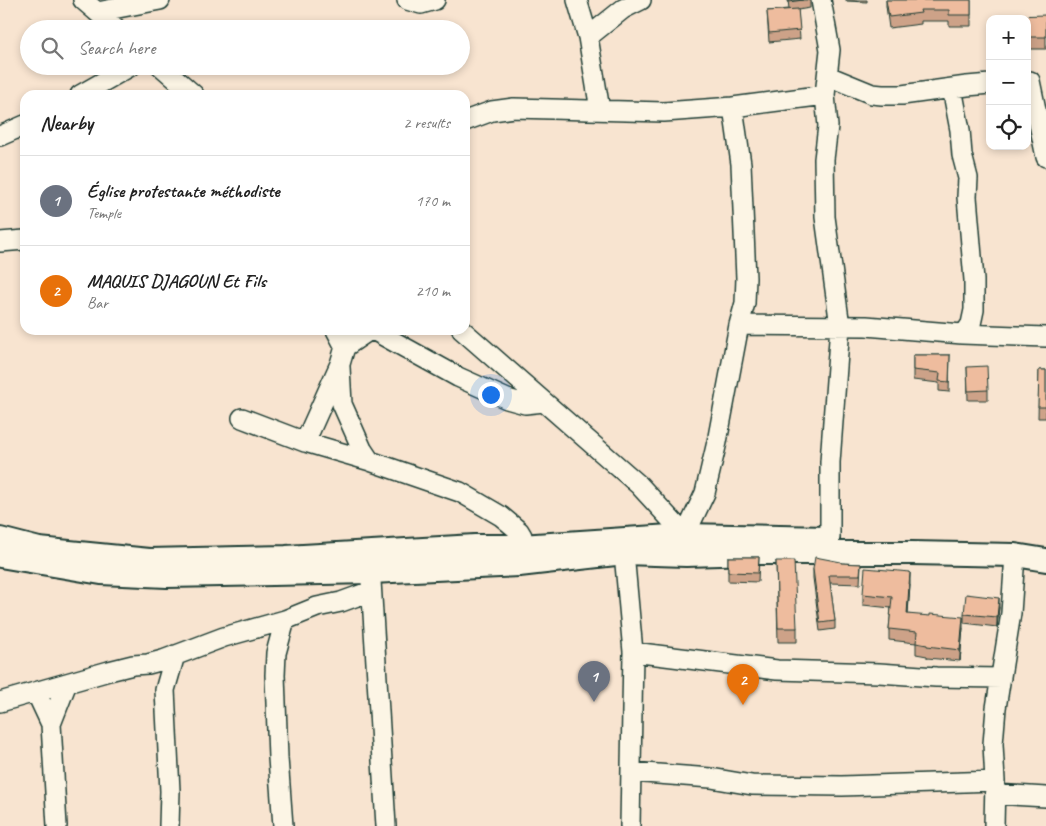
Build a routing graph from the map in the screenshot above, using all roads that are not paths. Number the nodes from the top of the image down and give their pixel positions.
1 (160, 0) edge
2 (407, 0) edge
3 (435, 0) edge
4 (577, 0) edge
5 (641, 0) edge
6 (821, 0) edge
7 (90, 6) edge
8 (107, 20) edge
9 (588, 37) junction
10 (115, 75) edge
11 (171, 75) edge
12 (828, 76) junction
13 (1034, 81) edge
14 (986, 84) edge
15 (952, 88) junction
16 (89, 90) edge
17 (188, 90) edge
18 (825, 94) junction
19 (733, 106) junction
20 (600, 110) junction
21 (470, 119) edge
22 (20, 127) edge
23 (0, 136) edge
24 (1046, 157) edge
25 (20, 240) edge
26 (0, 242) edge
27 (739, 325) junction
28 (840, 326) junction
29 (962, 334) junction
30 (337, 335) edge
31 (366, 335) edge
32 (381, 335) edge
33 (468, 335) edge
34 (1046, 337) edge
35 (343, 355) junction
36 (544, 402) junction
37 (242, 418) dead end
38 (305, 442) junction
39 (370, 462) junction
40 (685, 535) junction
41 (830, 538) junction
42 (0, 539) edge
43 (1046, 544) edge
44 (521, 546) junction
45 (624, 553) junction
46 (1015, 555) junction
47 (0, 556) edge
48 (1046, 560) edge
49 (371, 582) junction
50 (285, 620) junction
51 (633, 652) junction
52 (176, 655) junction
53 (148, 664) junction
54 (1002, 678) junction
55 (67, 683) junction
56 (165, 690) junction
57 (36, 692) junction
58 (0, 702) edge
59 (51, 724) junction
60 (631, 772) junction
61 (995, 788) junction
62 (1046, 797) edge
63 (57, 826) edge
64 (169, 826) edge
65 (283, 826) edge
66 (386, 826) edge
67 (630, 826) edge
68 (994, 826) edge

1 - 7 street
2 - 3 street
4 - 9 street
5 - 9 street
6 - 12 street
7 - 8 street
9 - 20 street
10 - 16 street
11 - 17 street
12 - 15 street
12 - 18 street
13 - 24 street
14 - 15 street
15 - 29 street
18 - 19 street
18 - 28 street
19 - 20 street
19 - 27 street
20 - 21 street
22 - 23 street
25 - 26 street
27 - 28 street
27 - 40 street
28 - 29 street
28 - 41 street
29 - 34 street
30 - 35 street
31 - 35 street
32 - 36 street
33 - 36 street
35 - 38 street
35 - 39 street
36 - 40 street
37 - 38 street
38 - 39 street
39 - 44 street
40 - 41 main road
40 - 44 main road
41 - 43 main road
42 - 44 main road
45 - 46 main road
45 - 49 main road
45 - 51 street
46 - 48 main road
46 - 54 street
47 - 49 main road
49 - 50 street
49 - 66 street
50 - 52 street
50 - 65 street
51 - 54 street
51 - 60 street
52 - 53 street
52 - 56 street
53 - 55 street
53 - 56 street
54 - 61 street
55 - 57 street
55 - 59 street
56 - 64 street
57 - 58 street
57 - 59 street
59 - 63 street
60 - 61 street
60 - 67 street
61 - 62 street
61 - 68 street

